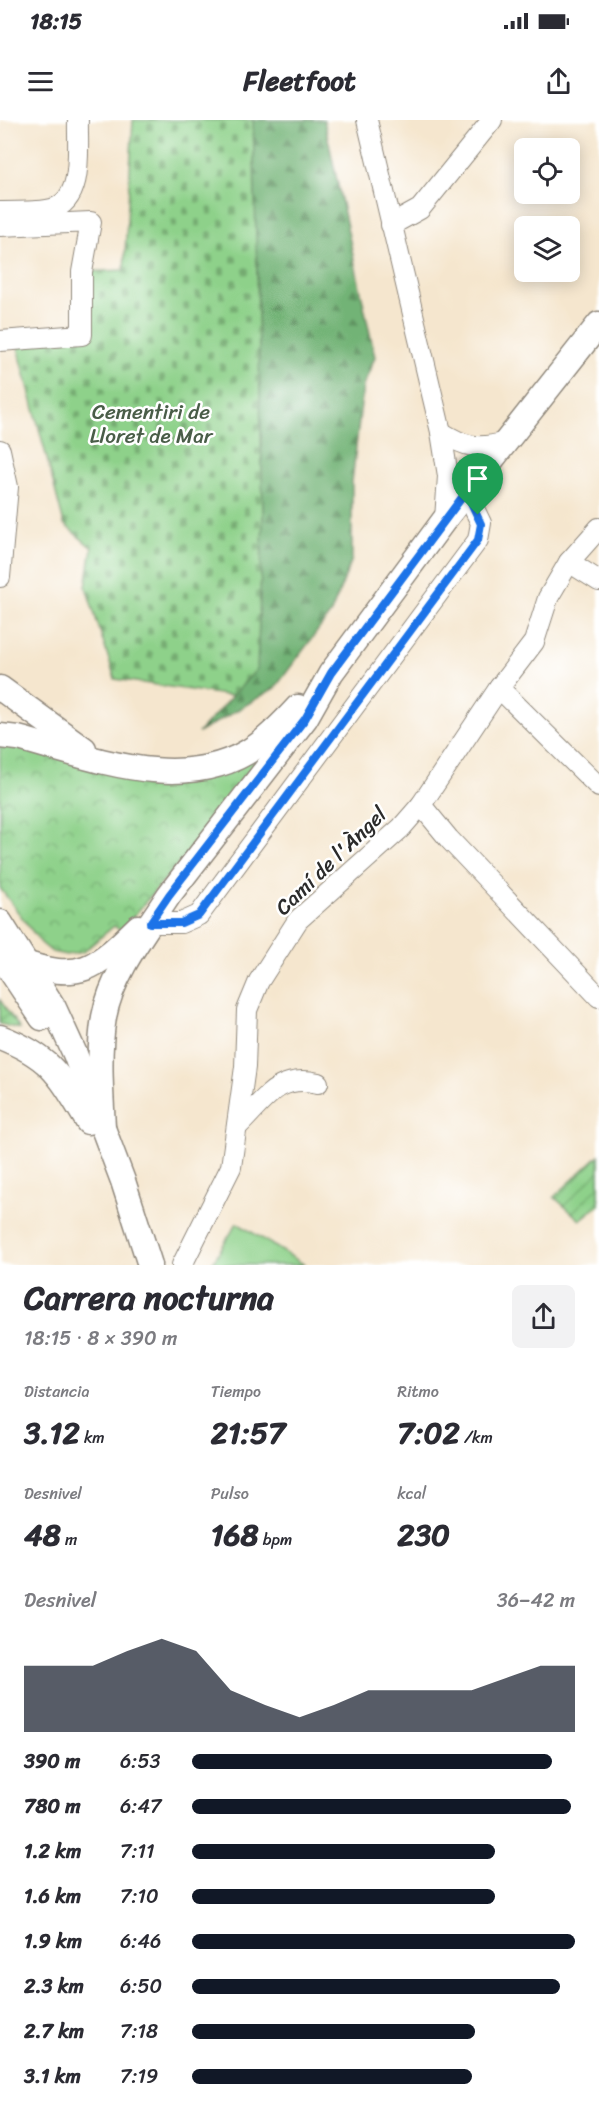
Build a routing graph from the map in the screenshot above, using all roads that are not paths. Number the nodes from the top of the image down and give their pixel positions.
1 (78, 120) edge
2 (367, 120) edge
3 (492, 120) edge
4 (0, 212) edge
5 (391, 225) junction
6 (0, 226) edge
7 (599, 324) edge
8 (0, 341) edge
9 (590, 344) edge
10 (441, 432) junction
11 (506, 442) junction
12 (0, 450) edge
13 (466, 492) junction
14 (445, 519) junction
15 (599, 528) edge
16 (569, 562) junction
17 (0, 577) edge
18 (599, 581) edge
19 (331, 673) junction
20 (0, 688) edge
21 (499, 688) junction
22 (0, 736) edge
23 (101, 760) junction
24 (599, 787) edge
25 (421, 805) junction
26 (169, 895) junction
27 (0, 922) edge
28 (150, 923) junction
29 (0, 938) edge
30 (0, 955) edge
31 (28, 963) junction
32 (599, 997) edge
33 (0, 1036) edge
34 (318, 1083) dead end
35 (90, 1097) junction
36 (238, 1126) junction
37 (103, 1127) junction
38 (123, 1181) junction
39 (150, 1265) edge
40 (182, 1265) edge

1 - 4 street
2 - 5 street
3 - 5 street
5 - 10 street
6 - 8 street
7 - 9 main road
9 - 11 main road
10 - 11 street
10 - 14 street
11 - 13 main road
12 - 17 street
13 - 14 main road
13 - 28 street
14 - 19 main road
15 - 16 street, Camí de l'Àngel
16 - 18 street
16 - 21 street, Camí de l'Àngel
19 - 23 main road
19 - 26 main road
20 - 23 main road
21 - 24 street
21 - 25 street, Camí de l'Àngel
22 - 23 main road
25 - 32 street
25 - 36 street, Camí de l'Àngel
26 - 28 main road
26 - 31 main road
27 - 31 main road
28 - 37 main road
29 - 31 main road
30 - 35 main road
31 - 35 main road
33 - 38 main road
34 - 36 street
35 - 37 main road
36 - 40 street, Camí de l'Àngel
37 - 38 main road
38 - 39 main road

